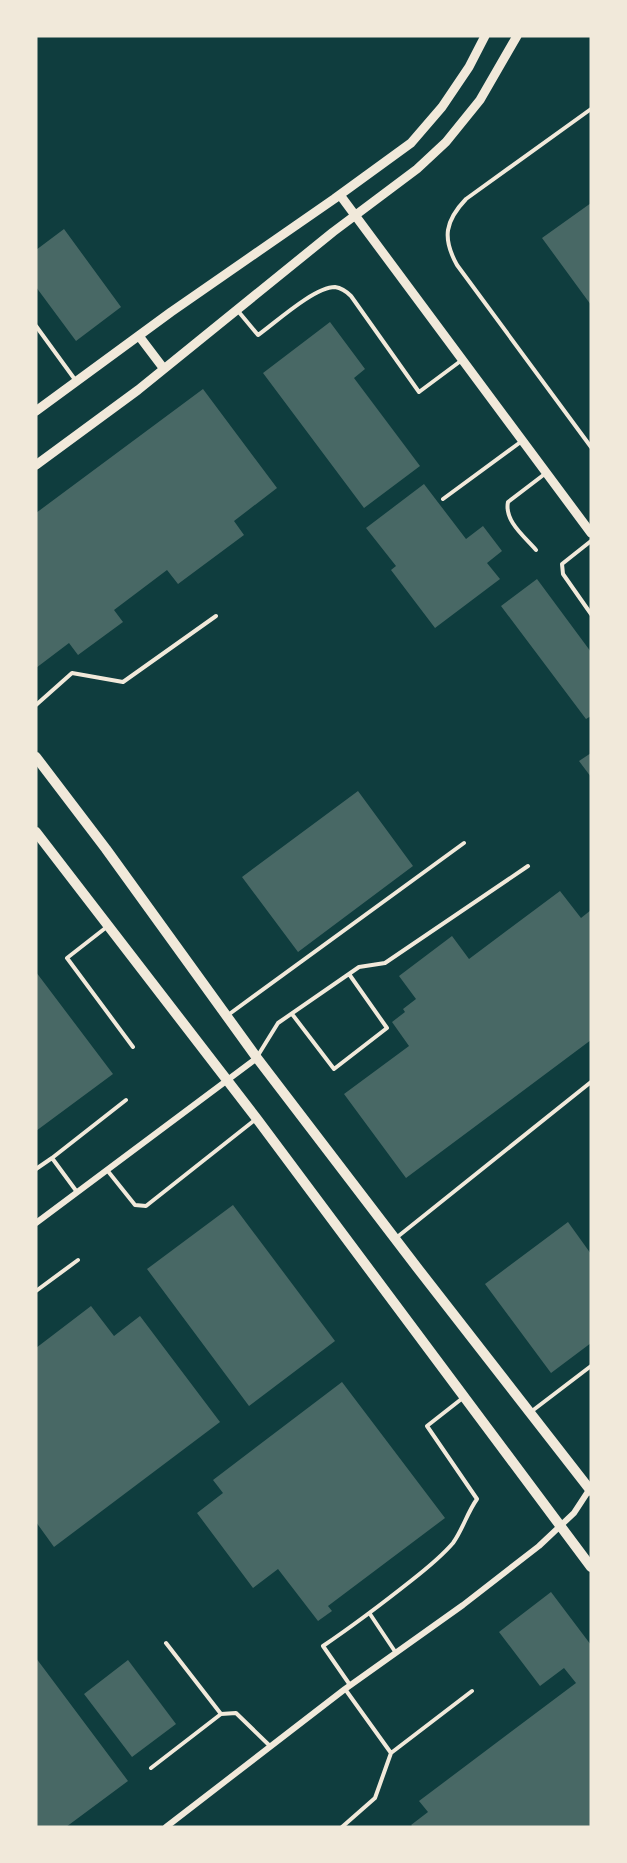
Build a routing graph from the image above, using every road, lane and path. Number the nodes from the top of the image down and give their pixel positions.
1 (485, 36) edge
2 (517, 36) edge
3 (591, 109) edge
4 (340, 195) junction
5 (356, 216) junction
6 (237, 310) junction
7 (36, 327) edge
8 (139, 336) junction
9 (462, 359) junction
10 (164, 369) junction
11 (77, 381) junction
12 (36, 411) edge
13 (522, 440) junction
14 (591, 447) edge
15 (36, 465) edge
16 (546, 473) junction
17 (443, 499) dead end
18 (591, 533) edge
19 (591, 541) edge
20 (536, 550) dead end
21 (591, 614) edge
22 (216, 616) dead end
23 (36, 705) edge
24 (36, 757) edge
25 (36, 832) edge
26 (464, 843) dead end
27 (528, 866) dead end
28 (108, 926) junction
29 (348, 974) junction
30 (292, 1014) junction
31 (227, 1015) junction
32 (133, 1047) dead end
33 (257, 1058) junction
34 (227, 1080) junction
35 (591, 1082) edge
36 (126, 1100) dead end
37 (257, 1119) junction
38 (52, 1158) junction
39 (36, 1169) edge
40 (107, 1170) junction
41 (77, 1192) junction
42 (36, 1223) edge
43 (395, 1239) junction
44 (78, 1260) dead end
45 (36, 1292) edge
46 (591, 1366) edge
47 (464, 1396) junction
48 (530, 1413) junction
49 (590, 1489) edge
50 (560, 1525) junction
51 (591, 1567) edge
52 (370, 1614) junction
53 (166, 1643) dead end
54 (396, 1653) junction
55 (348, 1687) junction
56 (472, 1691) dead end
57 (222, 1714) junction
58 (271, 1746) junction
59 (391, 1753) junction
60 (151, 1768) dead end
61 (166, 1827) edge
62 (342, 1827) edge

1 - 4 street
2 - 5 street
3 - 14 lane
4 - 5 street
4 - 8 street
5 - 6 street
5 - 9 street
6 - 9 lane
6 - 10 street
7 - 11 lane
8 - 10 street
8 - 11 street
9 - 13 street
10 - 15 street
11 - 12 street
13 - 16 street
13 - 17 lane
16 - 18 street
16 - 20 lane
19 - 21 lane
22 - 23 lane
24 - 31 main road
25 - 28 main road
26 - 31 lane
27 - 29 lane
28 - 32 lane
28 - 34 main road
29 - 30 lane
29 - 30 lane
30 - 33 lane
31 - 33 main road
33 - 34 street
33 - 43 main road
34 - 37 main road
34 - 40 street
35 - 43 lane
36 - 38 lane
37 - 40 lane
37 - 47 main road
38 - 39 lane
38 - 41 lane
40 - 41 street
41 - 42 street
43 - 48 main road
44 - 45 lane
46 - 48 lane
47 - 50 main road
47 - 52 lane
48 - 49 main road
49 - 50 street
50 - 51 main road
50 - 54 street
52 - 54 lane
52 - 55 lane
53 - 57 lane
54 - 55 street
55 - 58 street
55 - 59 lane
56 - 59 lane
57 - 58 lane
57 - 60 lane
58 - 61 street
59 - 62 lane

